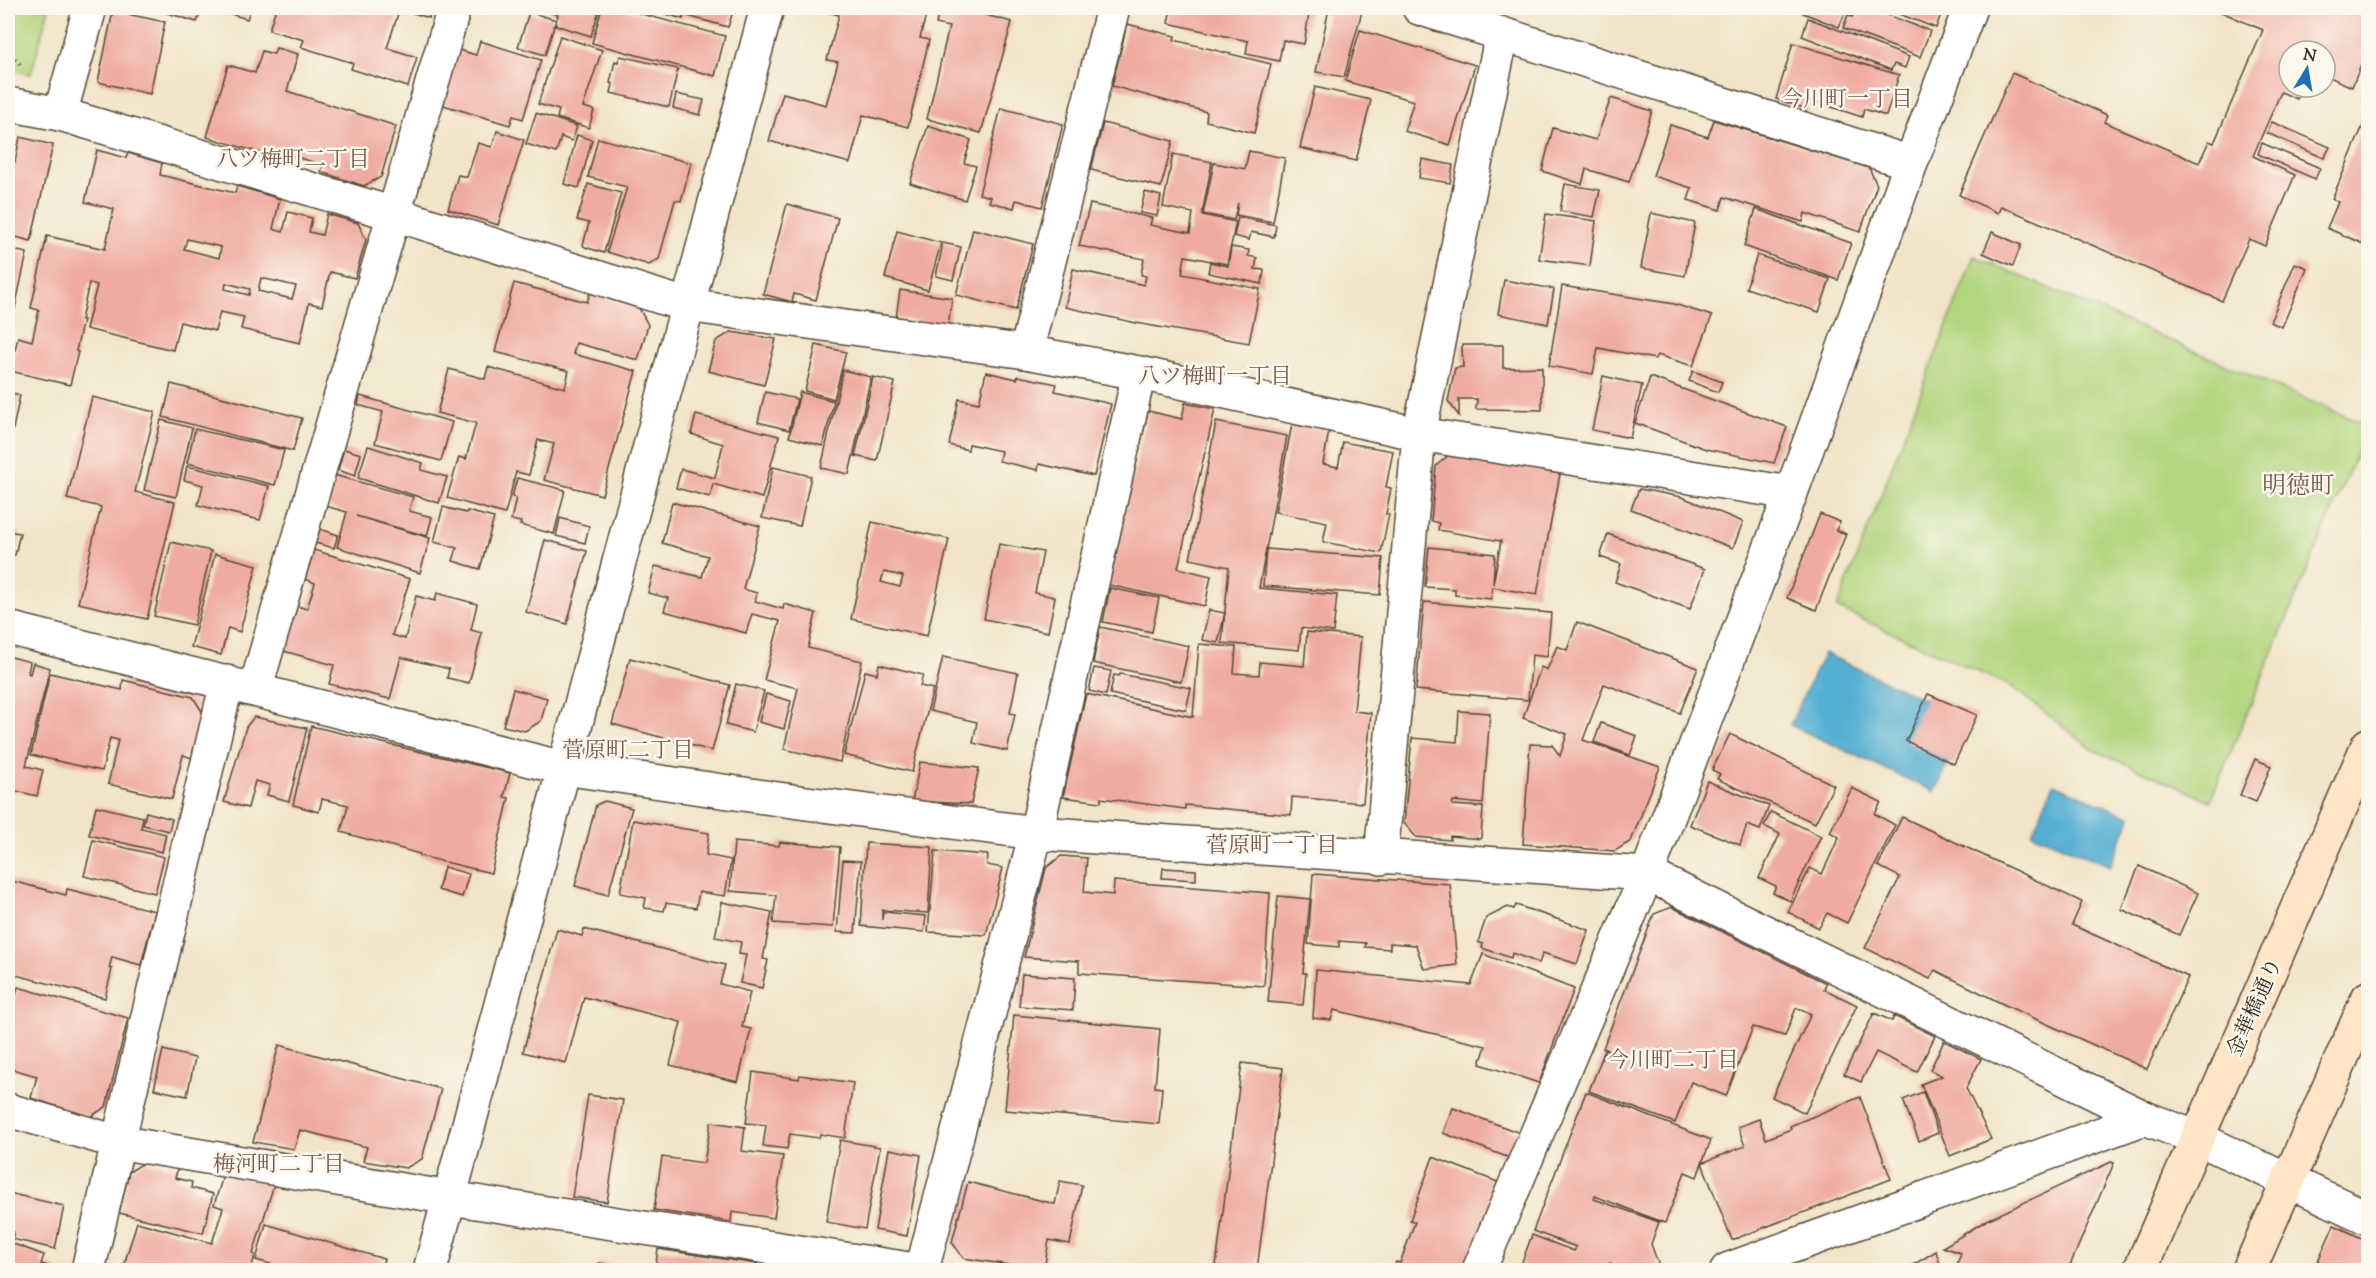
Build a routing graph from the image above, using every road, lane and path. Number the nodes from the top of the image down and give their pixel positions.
1 (90, 8) edge
2 (454, 8) edge
3 (766, 8) edge
4 (1113, 8) edge
5 (1419, 8) edge
6 (1970, 8) edge
7 (1502, 34) junction
8 (8, 104) edge
9 (60, 114) junction
10 (1911, 163) junction
11 (394, 214) junction
12 (686, 305) junction
13 (1026, 352) junction
14 (1139, 373) junction
15 (1419, 434) junction
16 (1791, 493) junction
17 (8, 628) edge
18 (241, 686) junction
19 (2368, 745) edge
20 (563, 768) junction
21 (1036, 833) junction
22 (1382, 858) junction
23 (1647, 874) junction
24 (2368, 998) edge
25 (8, 1110) edge
26 (2145, 1118) junction
27 (2197, 1138) junction
28 (117, 1142) junction
29 (2290, 1180) junction
30 (450, 1198) junction
31 (2368, 1218) edge
32 (88, 1270) edge
33 (430, 1270) edge
34 (916, 1270) edge
35 (922, 1270) edge
36 (1479, 1270) edge
37 (1727, 1270) edge
38 (2140, 1270) edge
39 (2249, 1270) edge

1 - 9 street
2 - 11 street
3 - 12 street
4 - 13 street
5 - 7 street
6 - 10 street
7 - 10 street
7 - 15 street
8 - 9 street
9 - 11 street
10 - 16 street
11 - 12 street
11 - 18 street
12 - 13 street
12 - 20 street
13 - 14 street
14 - 15 street
14 - 21 street
15 - 16 street
15 - 22 street
16 - 23 street
17 - 18 street
18 - 20 street
18 - 28 street
19 - 27 main road, 金華橋通り
20 - 21 street
20 - 30 street
21 - 22 street
21 - 35 street
22 - 23 street
23 - 26 street
23 - 36 street
24 - 29 main road
25 - 28 street
26 - 27 street
26 - 37 street
27 - 29 street
27 - 38 main road, 金華橋通り
28 - 30 street
28 - 32 street
29 - 31 street
29 - 39 main road
30 - 33 street
30 - 34 street

